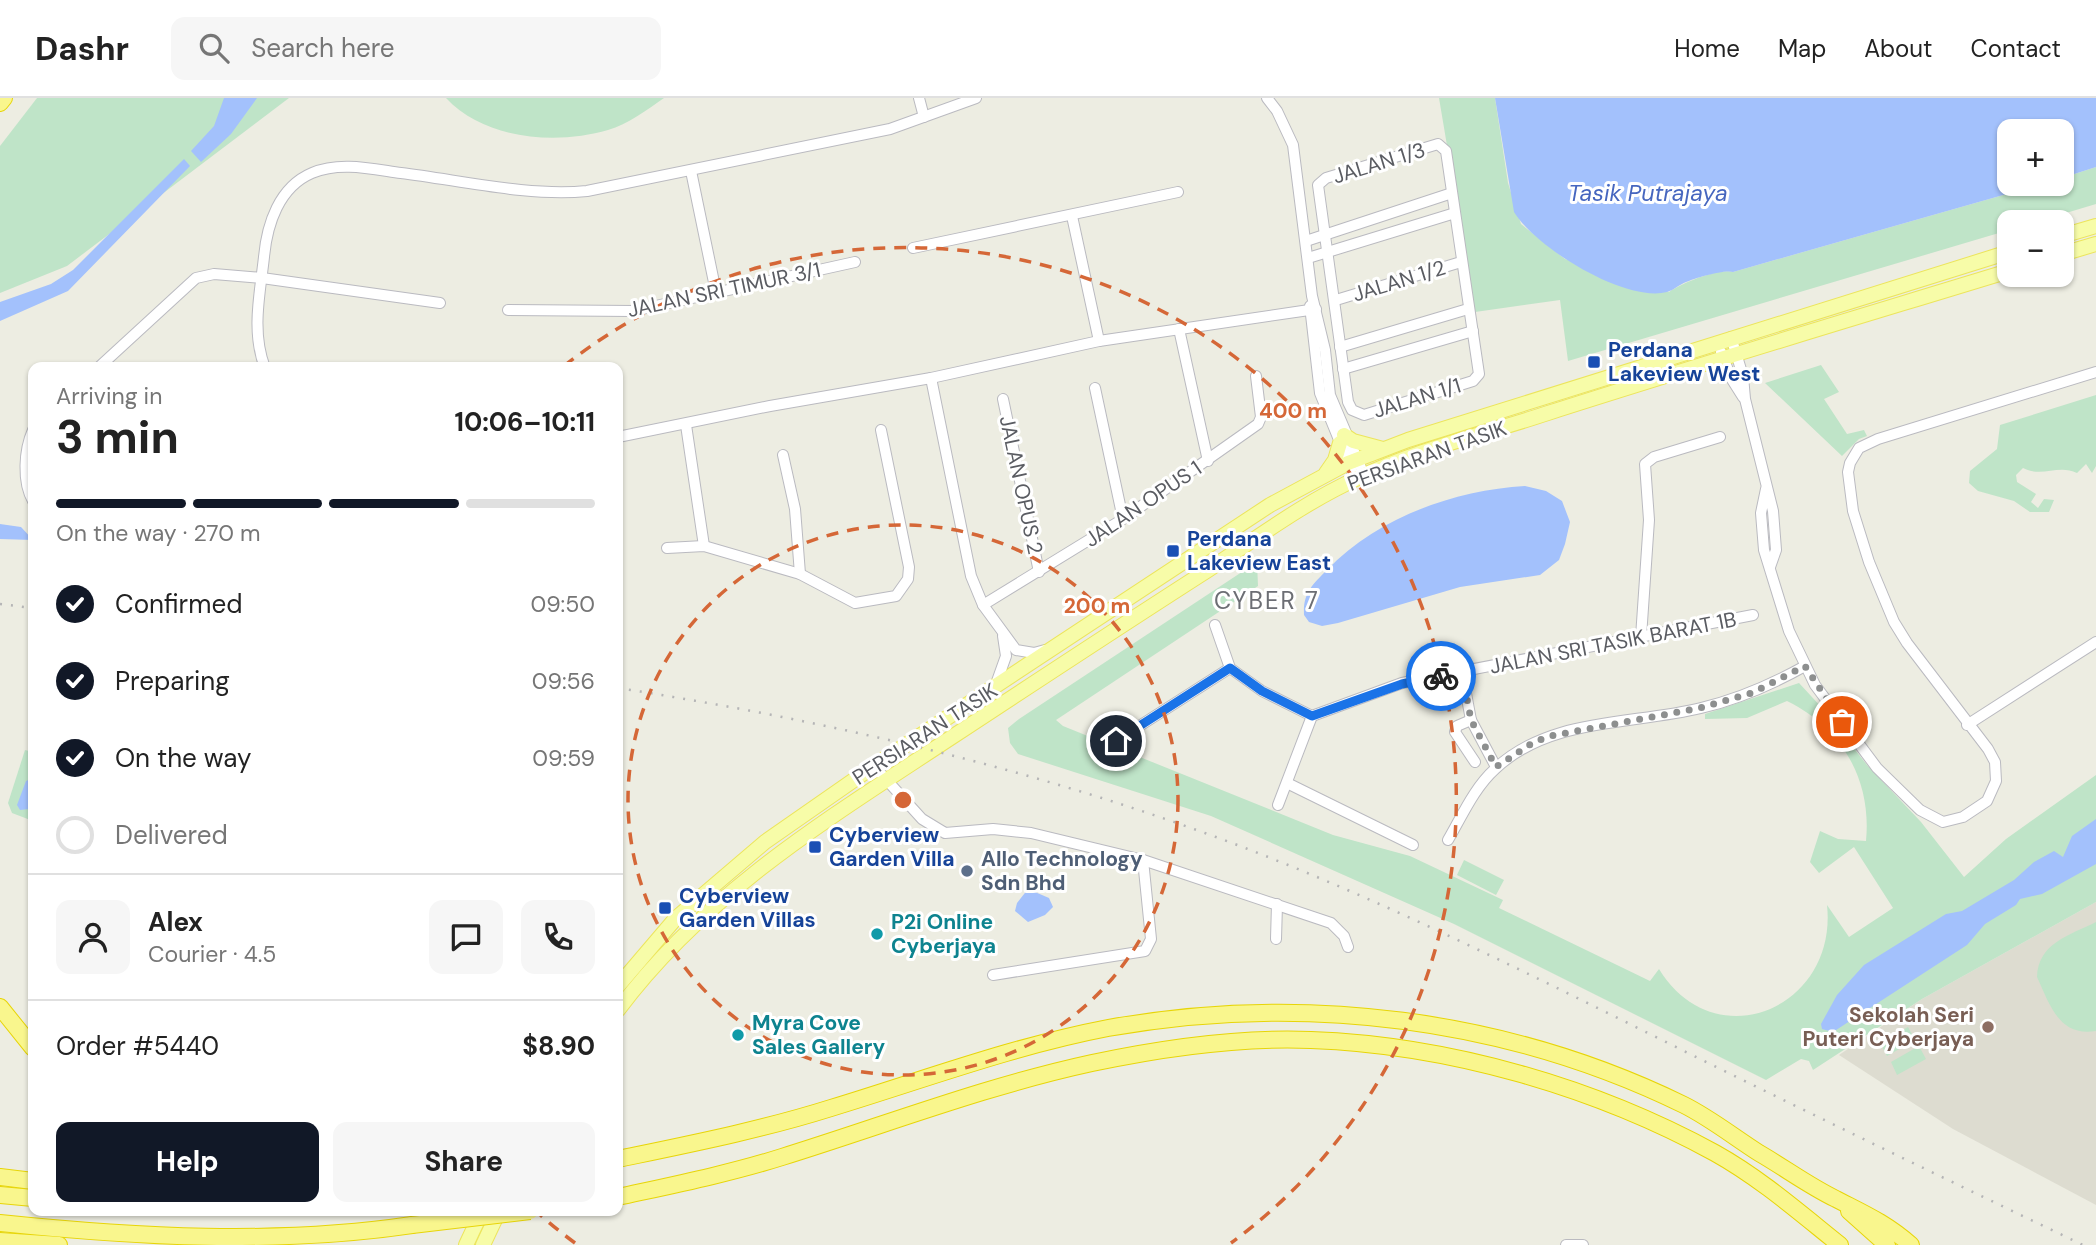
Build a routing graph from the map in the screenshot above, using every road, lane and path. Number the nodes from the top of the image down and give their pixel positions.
1 (4, 98) edge
2 (919, 98) edge
3 (976, 98) edge
4 (1267, 98) edge
5 (0, 103) edge
6 (924, 117) junction
7 (691, 171) junction
8 (1178, 192) dead end
9 (1452, 193) junction
10 (1455, 213) junction
11 (1072, 216) junction
12 (2096, 226) edge
13 (2074, 232) edge
14 (1326, 234) junction
15 (1306, 241) junction
16 (2096, 244) edge
17 (913, 248) dead end
18 (2074, 250) edge
19 (1328, 252) junction
20 (1997, 256) edge
21 (1308, 258) junction
22 (855, 262) dead end
23 (1461, 262) junction
24 (1997, 275) edge
25 (262, 278) junction
26 (716, 292) junction
27 (1336, 300) junction
28 (440, 303) dead end
29 (1468, 309) junction
30 (508, 310) dead end
31 (1313, 310) junction
32 (1180, 329) junction
33 (1473, 331) junction
34 (1724, 339) junction
35 (1099, 341) junction
36 (1340, 347) junction
37 (1730, 357) junction
38 (105, 362) edge
39 (264, 362) edge
40 (1343, 369) junction
41 (2096, 372) edge
42 (1256, 376) dead end
43 (931, 378) junction
44 (1096, 388) dead end
45 (1003, 399) dead end
46 (686, 425) junction
47 (881, 430) dead end
48 (623, 436) edge
49 (1720, 437) dead end
50 (1342, 439) junction
51 (1382, 449) junction
52 (28, 451) edge
53 (783, 456) dead end
54 (1208, 461) junction
55 (1352, 462) junction
56 (1325, 475) junction
57 (1359, 477) junction
58 (28, 493) edge
59 (1123, 519) junction
60 (704, 547) junction
61 (667, 548) dead end
62 (1039, 572) junction
63 (800, 574) junction
64 (983, 605) junction
65 (1753, 615) dead end
66 (1216, 625) dead end
67 (1002, 632) junction
68 (1641, 637) junction
69 (2096, 642) edge
70 (1055, 648) junction
71 (1805, 666) junction
72 (1230, 668) junction
73 (1462, 672) junction
74 (993, 690) junction
75 (1312, 716) junction
76 (1471, 720) junction
77 (1967, 725) junction
78 (1116, 741) dead end
79 (1475, 762) dead end
80 (874, 766) junction
81 (1496, 767) junction
82 (886, 781) junction
83 (1287, 783) junction
84 (1278, 805) dead end
85 (1448, 840) dead end
86 (1413, 845) dead end
87 (1143, 860) junction
88 (1277, 904) junction
89 (1276, 939) dead end
90 (1348, 947) dead end
91 (993, 975) dead end
92 (623, 980) edge
93 (623, 1004) edge
94 (0, 1007) edge
95 (28, 1042) edge
96 (623, 1158) edge
97 (0, 1177) edge
98 (28, 1180) edge
99 (0, 1195) edge
100 (623, 1196) edge
101 (28, 1198) edge
102 (1834, 1198) junction
103 (1786, 1201) junction
104 (480, 1216) edge
105 (488, 1216) edge
106 (496, 1216) edge
107 (0, 1223) edge
108 (375, 1231) junction
109 (290, 1236) junction
110 (0, 1241) edge
111 (59, 1245) edge
112 (251, 1245) edge
113 (331, 1245) edge
114 (467, 1245) edge
115 (482, 1245) edge
116 (1566, 1245) edge
117 (1583, 1245) edge
118 (1827, 1245) edge
119 (1840, 1245) edge
120 (1887, 1245) edge
121 (1911, 1245) edge

1 - 5 highway
2 - 6 street
3 - 6 street
4 - 15 street
6 - 7 street
7 - 25 street
7 - 26 street
8 - 11 street
9 - 10 street
9 - 14 street
9 - 14 street, JALAN 1/3
10 - 19 street
10 - 23 street
11 - 17 street
11 - 35 street
12 - 13 main road
14 - 15 street
14 - 19 street
15 - 21 street
16 - 18 main road
19 - 21 street
19 - 27 street
20 - 34 main road, PERSIARAN TASIK
21 - 31 street
22 - 26 street, JALAN SRI TIMUR 3/1
23 - 27 street, JALAN 1/2
23 - 29 street
24 - 37 main road, PERSIARAN TASIK
25 - 28 street
25 - 38 street
25 - 39 street
26 - 30 street, JALAN SRI TIMUR 3/1
27 - 36 street
29 - 33 street
29 - 36 street
31 - 32 street
31 - 50 street
32 - 35 street
32 - 54 street
33 - 40 street
33 - 40 street, JALAN 1/1
34 - 37 street
34 - 51 main road, PERSIARAN TASIK
35 - 43 street
36 - 40 street
37 - 57 main road, PERSIARAN TASIK
37 - 71 street
41 - 77 street
42 - 54 street, JALAN OPUS 1
43 - 46 street
43 - 64 street
44 - 59 street
45 - 62 street, JALAN OPUS 2
46 - 48 street
46 - 60 street
47 - 63 street
49 - 68 street
50 - 51 main road
50 - 55 street
50 - 56 main road
51 - 55 main road, PERSIARAN TASIK
52 - 58 street
53 - 63 street
54 - 59 street, JALAN OPUS 1
55 - 56 main road, PERSIARAN TASIK
55 - 57 street
56 - 70 main road, PERSIARAN TASIK
57 - 82 main road, PERSIARAN TASIK
59 - 62 street, JALAN OPUS 1
60 - 61 street
60 - 63 street
62 - 64 street, JALAN OPUS 1
64 - 67 street
65 - 68 street, JALAN SRI TASIK BARAT 1B
66 - 72 street
67 - 70 street
67 - 74 street
68 - 73 street, JALAN SRI TASIK BARAT 1B
69 - 77 street
70 - 74 main road, PERSIARAN TASIK
71 - 77 street
71 - 81 street
72 - 75 street
72 - 78 street
73 - 75 street, JALAN SRI TASIK BARAT 1B
73 - 76 street
74 - 80 main road, PERSIARAN TASIK
75 - 83 street
76 - 79 street
76 - 81 street
80 - 82 street
80 - 92 main road, PERSIARAN TASIK
81 - 85 street
82 - 87 street
82 - 93 main road, PERSIARAN TASIK
83 - 84 street
83 - 86 street
87 - 88 street
87 - 91 street
88 - 89 street
88 - 90 street
94 - 95 highway
96 - 102 highway
97 - 98 highway
99 - 101 highway
100 - 103 highway
102 - 120 highway
102 - 121 highway
103 - 118 highway
103 - 119 highway
104 - 114 main road
105 - 108 highway, bridge
106 - 115 main road
107 - 109 highway
108 - 109 highway
108 - 113 highway
109 - 112 highway
110 - 111 highway
116 - 117 street

